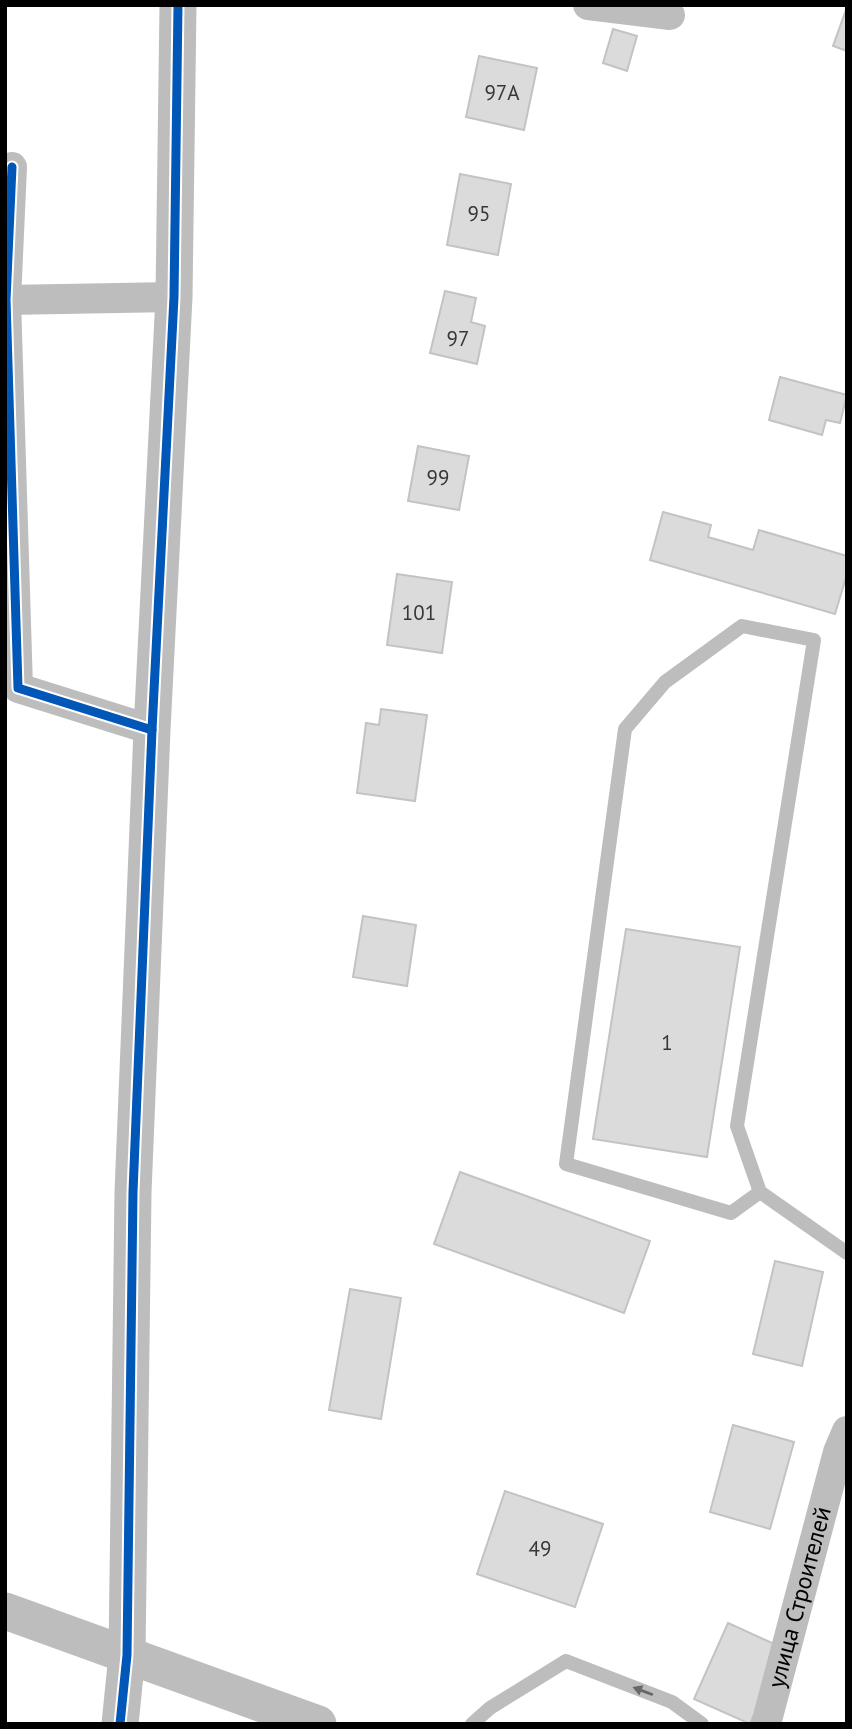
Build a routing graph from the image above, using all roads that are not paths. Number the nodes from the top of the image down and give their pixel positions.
1 (178, 5) edge
2 (588, 5) edge
3 (670, 15) dead end
4 (12, 167) dead end
5 (174, 297) junction
6 (6, 300) edge
7 (12, 688) edge
8 (152, 730) junction
9 (760, 1192) junction
10 (847, 1253) edge
11 (847, 1432) edge
12 (5, 1611) edge
13 (127, 1655) junction
14 (120, 1724) edge
15 (318, 1724) edge
16 (472, 1724) edge
17 (702, 1724) edge
18 (766, 1724) edge

1 - 5 street
2 - 3 street
4 - 6 street
5 - 6 street
5 - 8 street
6 - 7 street
7 - 8 street
8 - 13 street
9 - 9 lane
9 - 10 lane
11 - 18 street, улица Строителей
12 - 13 street
13 - 14 street
13 - 15 street
17 -> 16 lane

